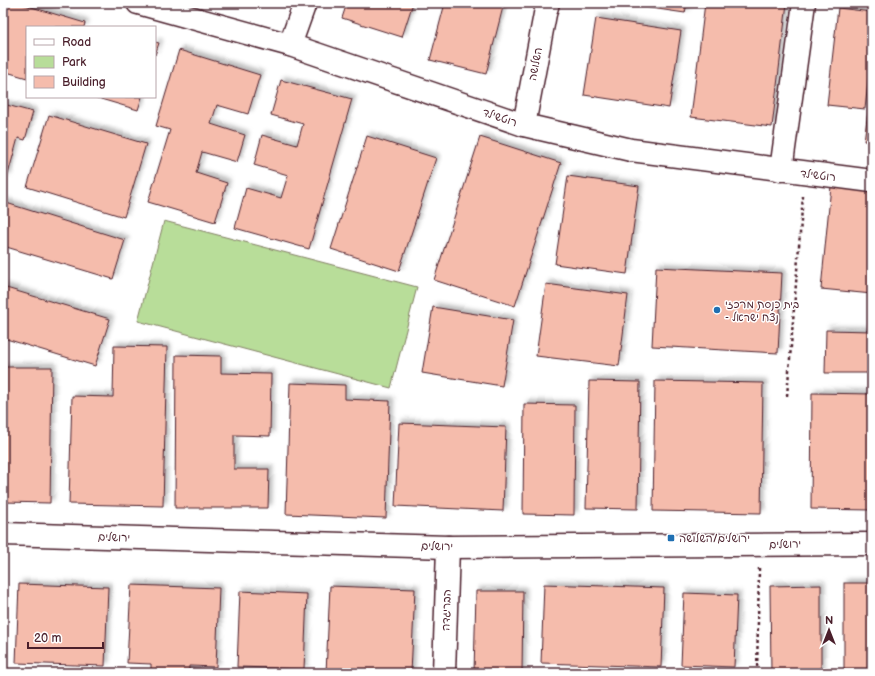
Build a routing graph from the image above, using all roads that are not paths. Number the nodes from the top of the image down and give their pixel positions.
1 (138, 3) edge
2 (305, 3) edge
3 (548, 3) edge
4 (804, 3) edge
5 (290, 44) junction
6 (524, 125) junction
7 (781, 170) junction
8 (872, 181) edge
9 (3, 534) edge
10 (872, 544) edge
11 (448, 547) junction
12 (444, 673) edge

1 - 5 street, רוטשילד
2 - 5 street
3 - 6 street, השלושה
4 - 7 street
5 - 6 street, רוטשילד
6 - 7 street, רוטשילד
7 - 8 street, רוטשילד
9 - 11 street, ירושלים
10 - 11 street, ירושלים
11 - 12 street, הבריגדה

